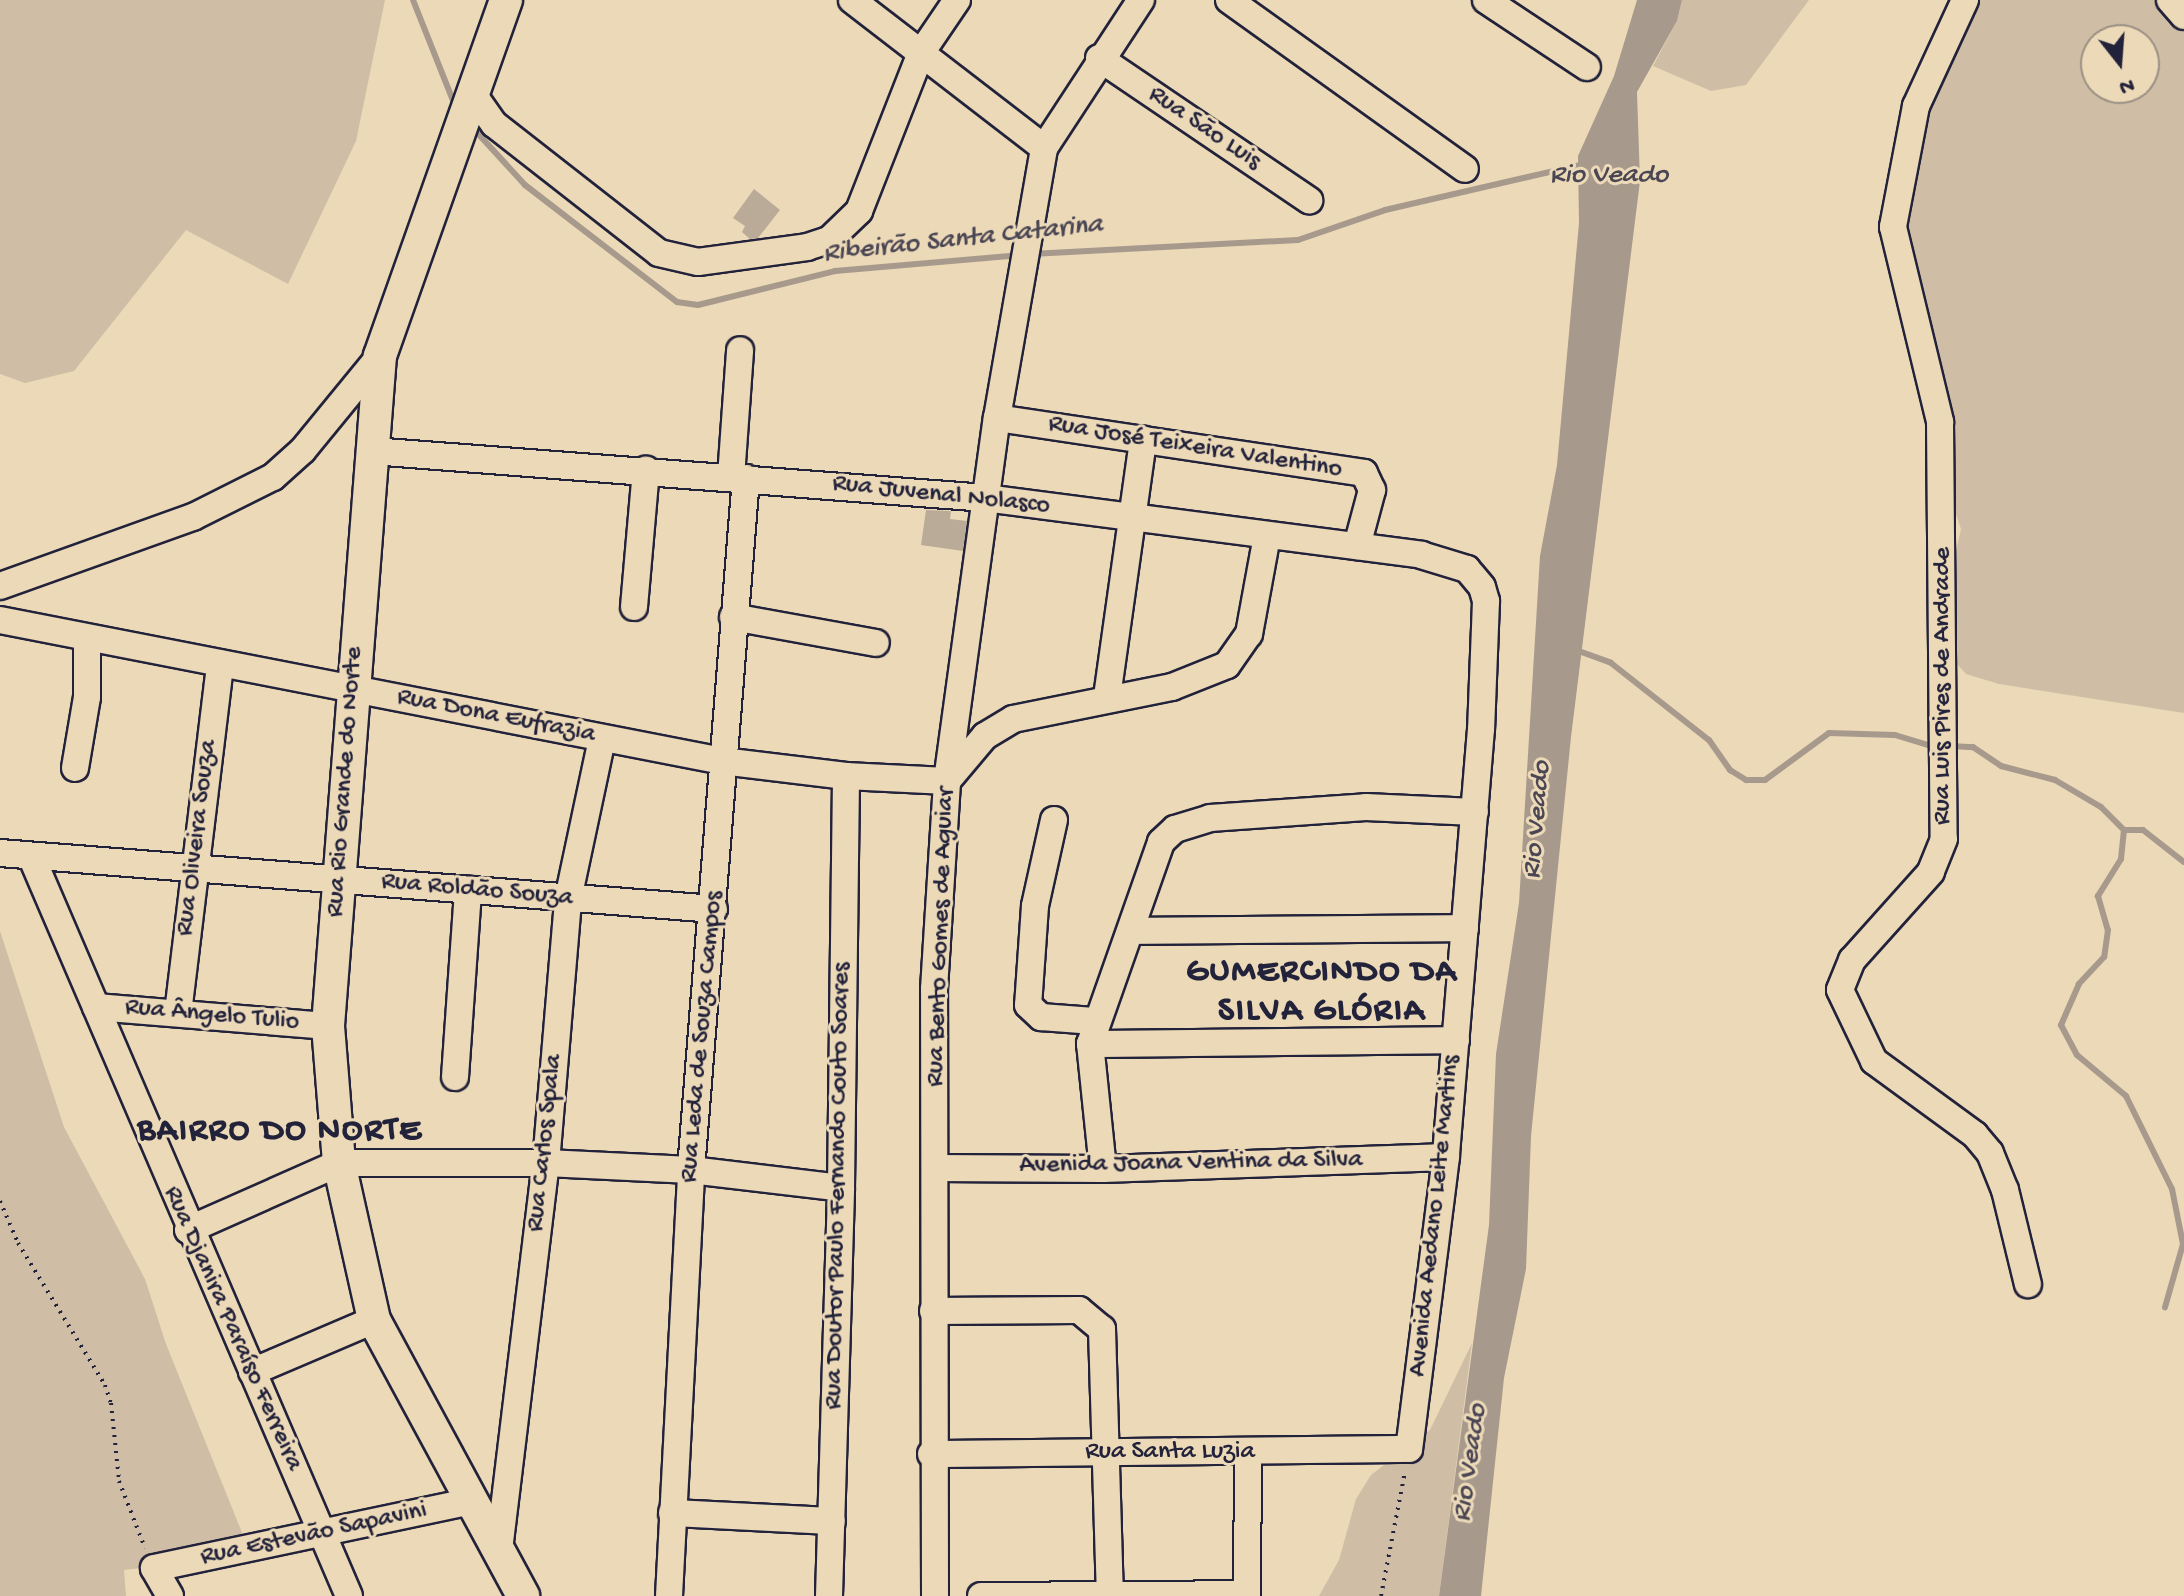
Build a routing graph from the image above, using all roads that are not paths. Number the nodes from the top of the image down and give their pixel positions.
1 (506, 0) edge
2 (852, 0) edge
3 (957, 0) edge
4 (1141, 0) edge
5 (1229, 0) edge
6 (1486, 0) edge
7 (1965, 0) edge
8 (2170, 0) edge
9 (2184, 16) edge
10 (921, 53) junction
11 (1099, 58) junction
12 (1587, 67) dead end
13 (475, 97) junction
14 (1044, 148) junction
15 (1465, 169) dead end
16 (1309, 200) dead end
17 (740, 350) dead end
18 (380, 356) junction
19 (997, 418) junction
20 (1143, 440) junction
21 (372, 451) junction
22 (646, 470) junction
23 (739, 477) junction
24 (985, 498) junction
25 (1131, 518) junction
26 (1267, 536) junction
27 (1357, 546) junction
28 (0, 586) edge
29 (1486, 601) joint
30 (634, 607) dead end
31 (733, 617) junction
32 (0, 620) edge
33 (87, 639) junction
34 (876, 643) dead end
35 (220, 664) junction
36 (352, 688) junction
37 (1107, 697) junction
38 (602, 739) junction
39 (722, 761) junction
40 (75, 768) dead end
41 (846, 776) junction
42 (947, 781) junction
43 (1475, 812) junction
44 (1054, 820) dead end
45 (0, 853) edge
46 (32, 858) junction
47 (194, 868) junction
48 (340, 879) junction
49 (468, 889) junction
50 (568, 899) junction
51 (714, 909) junction
52 (1465, 928) junction
53 (1134, 931) junction
54 (96, 1007) junction
55 (178, 1013) junction
56 (328, 1026) junction
57 (1092, 1033) junction
58 (1456, 1040) junction
59 (455, 1077) dead end
60 (1446, 1157) junction
61 (339, 1163) junction
62 (546, 1163) junction
63 (935, 1168) junction
64 (1103, 1169) junction
65 (691, 1170) junction
66 (841, 1188) junction
67 (188, 1230) junction
68 (2028, 1284) dead end
69 (933, 1311) junction
70 (374, 1320) junction
71 (252, 1372) junction
72 (1409, 1449) joint
73 (1102, 1452) junction
74 (931, 1454) junction
75 (1248, 1454) junction
76 (473, 1501) junction
77 (672, 1513) junction
78 (832, 1521) junction
79 (321, 1534) junction
80 (499, 1550) junction
81 (1110, 1594) edge
82 (1247, 1595) edge
83 (170, 1596) edge
84 (349, 1596) edge
85 (523, 1596) edge
86 (669, 1596) edge
87 (829, 1596) edge
88 (935, 1596) edge
89 (981, 1596) edge

1 - 13 main road, Rua Rio Grande do Norte
2 - 10 street
3 - 10 street
4 - 11 street
5 - 15 street
6 - 12 street
7 - 68 street, Rua Luis Pires de Andrade
8 - 9 street
10 - 13 street
10 - 14 street
11 - 14 street
11 - 16 street, Rua São Luis
13 - 18 main road, Rua Rio Grande do Norte
14 - 19 street, Rua Bento Gomes de Aguiar
17 - 23 street, Rua Leda de Souza Campos
18 - 21 main road, Rua Rio Grande do Norte
18 - 28 street
19 - 20 street, Rua José Teixeira Valentino
19 - 24 street, Rua Bento Gomes de Aguiar
20 - 25 street
20 - 27 street, Rua José Teixeira Valentino
21 - 22 street, Rua Juvenal Nolasco
21 - 36 main road, Rua Rio Grande do Norte
22 - 23 street, Rua Juvenal Nolasco
22 - 30 street
23 - 24 street, Rua Juvenal Nolasco
23 - 31 street, Rua Leda de Souza Campos
24 - 25 street, Rua Juvenal Nolasco
24 - 42 street, Rua Bento Gomes de Aguiar
25 - 26 street, Rua Juvenal Nolasco
25 - 37 street
26 - 27 street, Rua Juvenal Nolasco
26 - 37 street
27 - 29 street, Rua Juvenal Nolasco
29 - 43 street, Avenida Aedano Leite Martins
31 - 34 street
31 - 39 street, Rua Leda de Souza Campos
32 - 33 street, Rua Dona Eufrazia
33 - 35 street, Rua Dona Eufrazia
33 - 40 street
35 - 36 street, Rua Dona Eufrazia
35 - 47 street, Rua Oliveira Souza
36 - 38 street, Rua Dona Eufrazia
36 - 48 main road, Rua Rio Grande do Norte
37 - 42 street
38 - 39 street, Rua Dona Eufrazia
38 - 50 street, Rua Carlos Spala
39 - 41 street, Rua Dona Eufrazia
39 - 51 street, Rua Leda de Souza Campos
41 - 42 street, Rua Dona Eufrazia
41 - 66 street, Rua Doutor Paulo Fernando Couto Soares
42 - 63 street, Rua Bento Gomes de Aguiar
43 - 52 street, Avenida Aedano Leite Martins
43 - 53 street
44 - 57 street
45 - 46 street, Rua Roldão Souza
46 - 47 street, Rua Roldão Souza
46 - 54 street, Rua Djanira Paraíso Ferreira
47 - 48 street, Rua Roldão Souza
47 - 55 street, Rua Oliveira Souza
48 - 49 street, Rua Roldão Souza
48 - 56 main road, Rua Rio Grande do Norte
49 - 50 street, Rua Roldão Souza
49 - 59 street
50 - 51 street, Rua Roldão Souza
50 - 62 street, Rua Carlos Spala
51 - 65 street, Rua Leda de Souza Campos
52 - 53 street
52 - 58 street, Avenida Aedano Leite Martins
53 - 57 street
54 - 55 street, Rua Ângelo Tulio
54 - 67 street, Rua Djanira Paraíso Ferreira
55 - 56 street, Rua Ângelo Tulio
56 - 61 main road, Rua Rio Grande do Norte
57 - 58 street
57 - 64 street
58 - 60 street, Avenida Aedano Leite Martins
60 - 64 street, Avenida Joana Ventina da Silva
60 - 72 street, Avenida Aedano Leite Martins
61 - 62 street
61 - 67 street
61 - 70 main road, Rua Rio Grande do Norte
62 - 65 street
62 - 80 street, Rua Carlos Spala
63 - 64 street, Avenida Joana Ventina da Silva
63 - 69 street, Rua Bento Gomes de Aguiar
65 - 66 street
65 - 77 street, Rua Leda de Souza Campos
66 - 78 street, Rua Doutor Paulo Fernando Couto Soares
67 - 71 street, Rua Djanira Paraíso Ferreira
69 - 73 street
69 - 74 street, Rua Bento Gomes de Aguiar
70 - 71 street
70 - 76 main road, Rua Rio Grande do Norte
71 - 79 street, Rua Djanira Paraíso Ferreira
72 - 75 street, Rua Santa Luzia
73 - 74 street, Rua Santa Luzia
73 - 75 street, Rua Santa Luzia
73 - 81 street
74 - 88 street, Rua Bento Gomes de Aguiar
75 - 82 street
76 - 79 street, Rua Estevão Sapavini
76 - 80 main road, Rua Rio Grande do Norte
77 - 78 street
77 - 86 street, Rua Leda de Souza Campos
78 - 87 street, Rua Doutor Paulo Fernando Couto Soares
79 - 83 street, Rua Estevão Sapavini
79 - 84 street, Rua Djanira Paraíso Ferreira
80 - 85 main road, Rua Rio Grande do Norte
81 - 82 street
81 - 89 street

